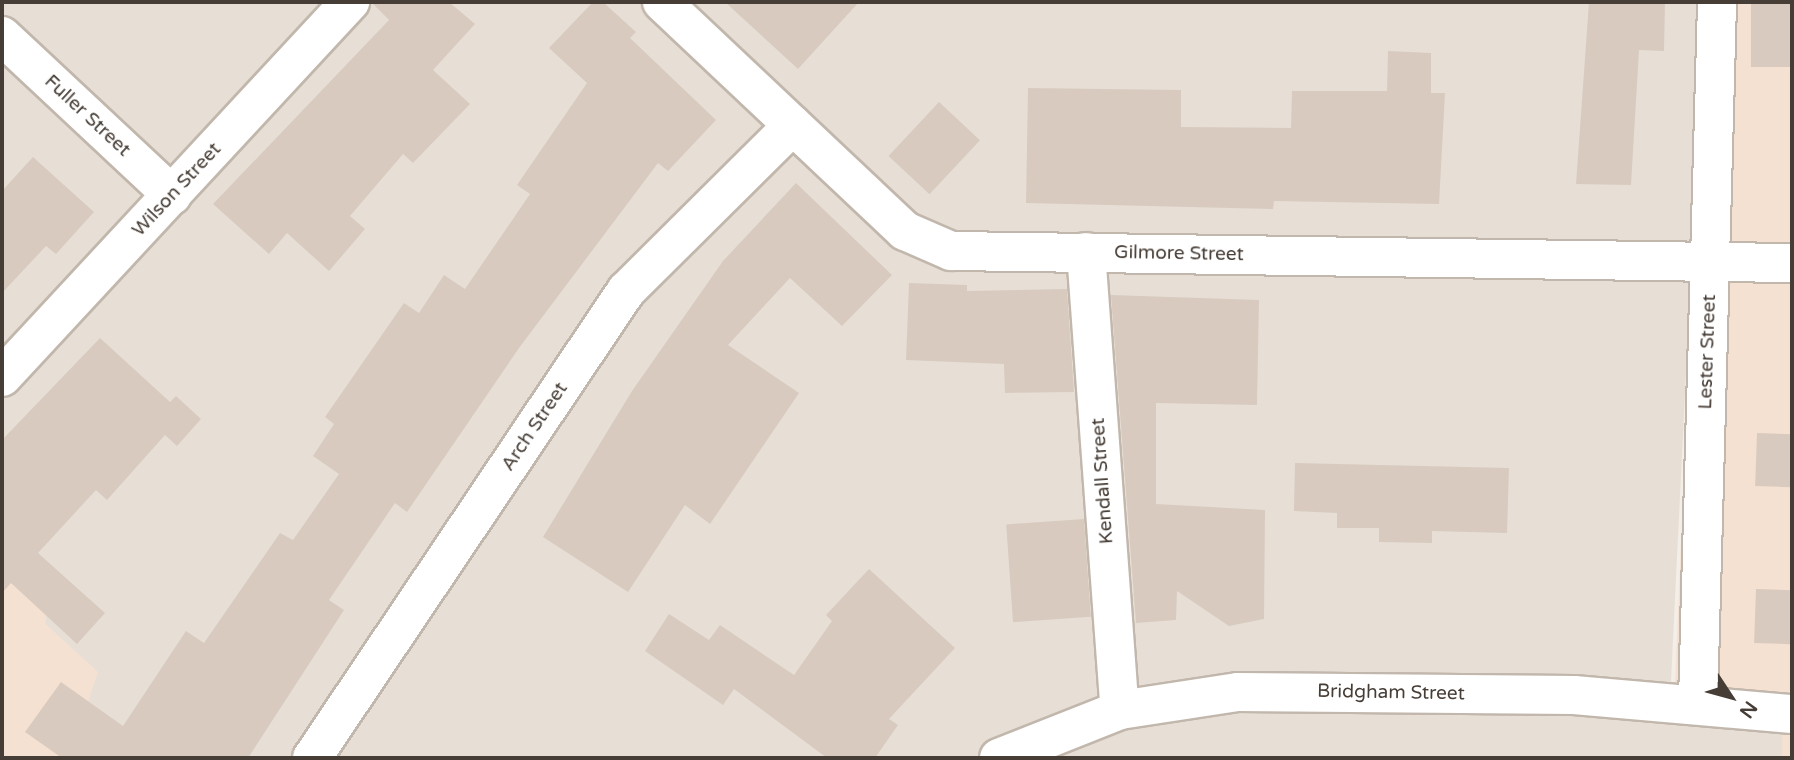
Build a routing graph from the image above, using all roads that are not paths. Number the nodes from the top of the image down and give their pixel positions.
1 (350, 2) edge
2 (662, 2) edge
3 (1717, 2) edge
4 (2, 36) edge
5 (793, 125) junction
6 (172, 195) junction
7 (1086, 252) junction
8 (1711, 261) junction
9 (1792, 263) edge
10 (2, 377) edge
11 (1698, 701) junction
12 (1120, 710) junction
13 (1792, 715) edge
14 (319, 756) edge
15 (999, 758) edge

1 - 6 street, Wilson Street
2 - 5 street, Gilmore Street
3 - 8 street, Lester Street
4 - 6 street, Fuller Street
5 - 7 street, Gilmore Street
5 - 14 street, Arch Street
6 - 10 street, Wilson Street
7 - 8 street, Gilmore Street
7 - 12 street, Kendall Street
8 - 9 street, Gilmore Street
8 - 11 street, Lester Street
11 - 12 street, Bridgham Street
11 - 13 street, Bridgham Street
12 - 15 street, Bridgham Street

